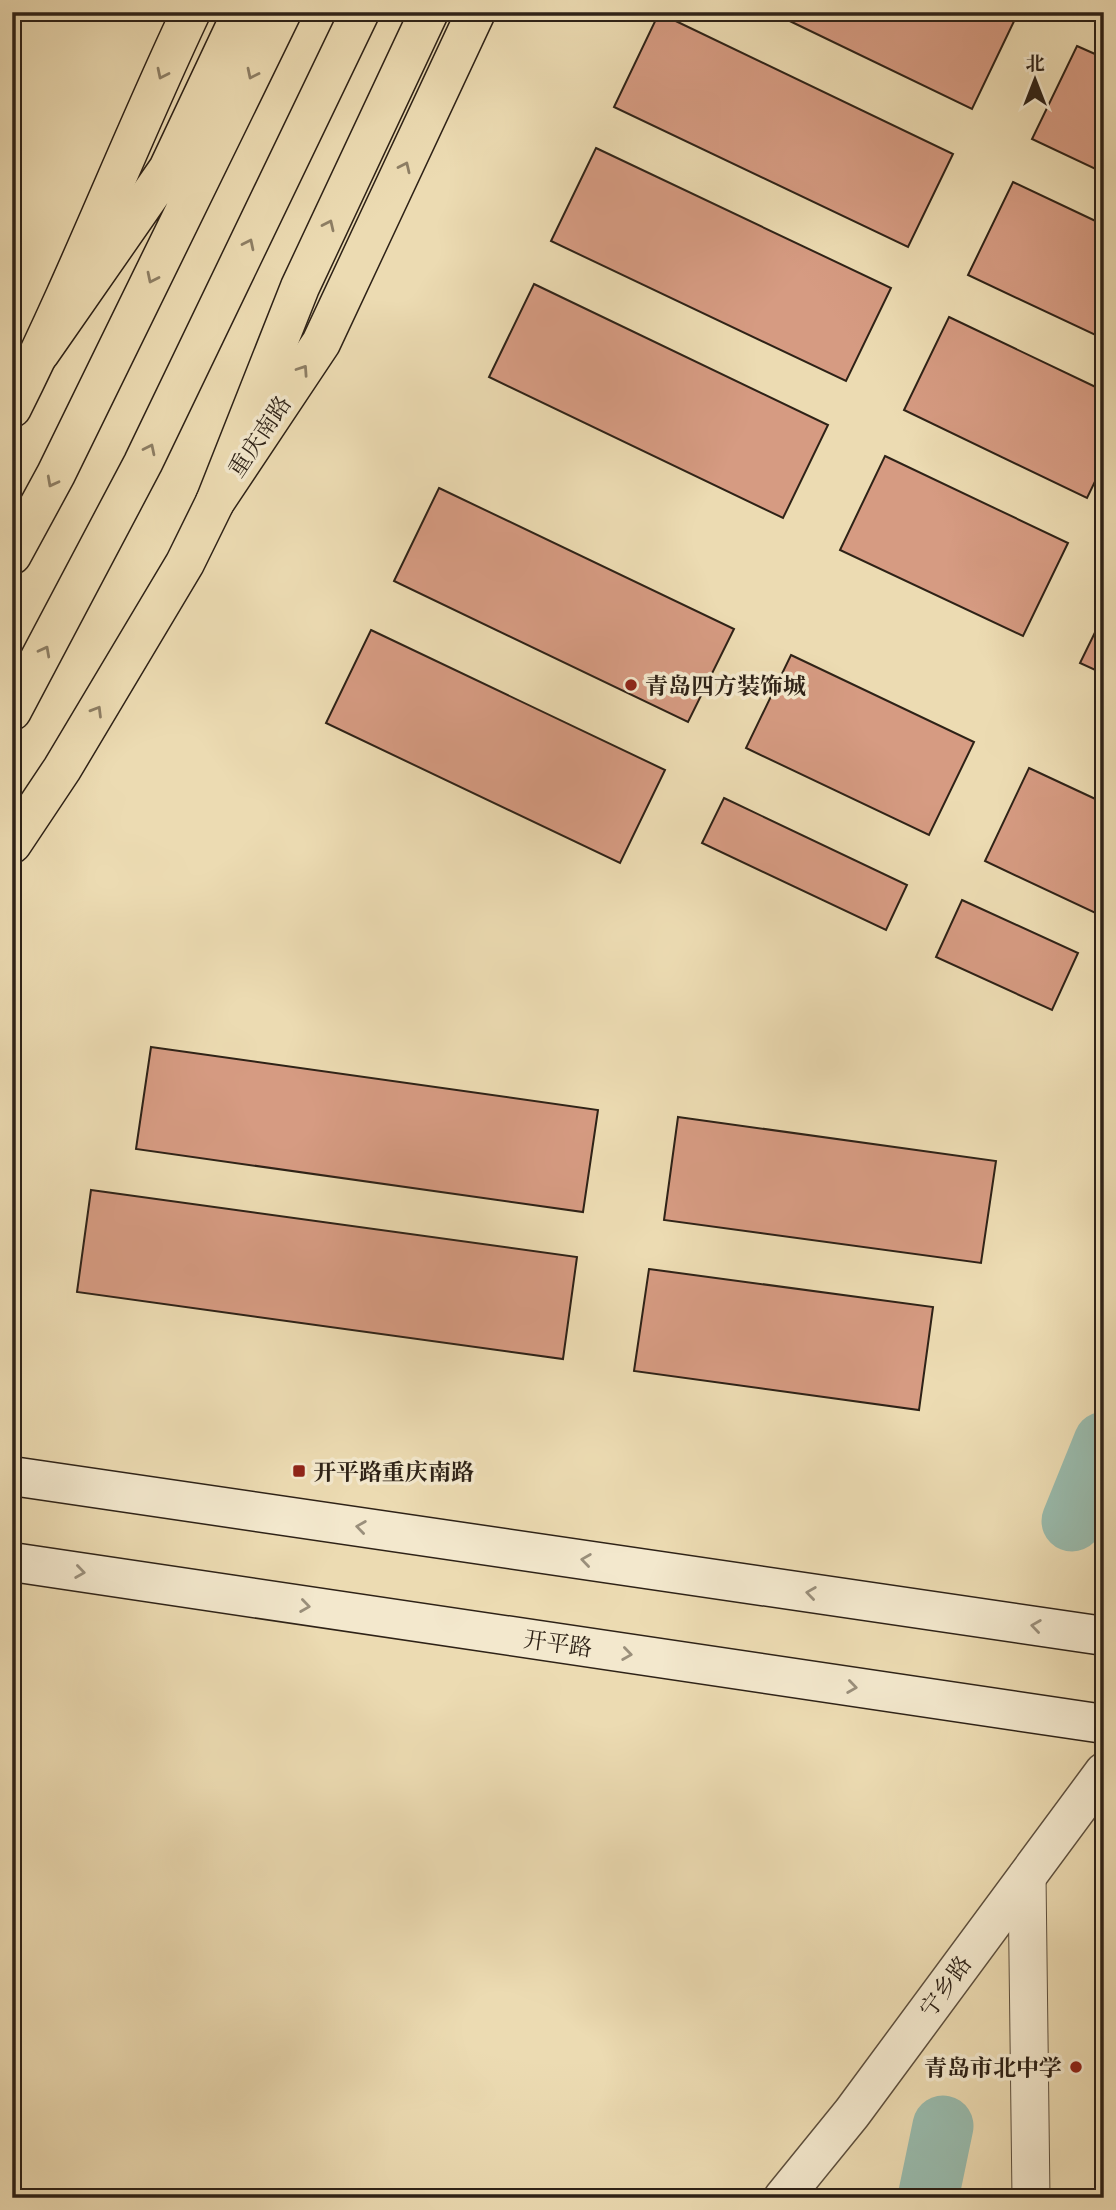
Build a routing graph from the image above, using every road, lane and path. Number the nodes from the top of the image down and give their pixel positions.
1 (191, 12) edge
2 (242, 12) edge
3 (282, 12) edge
4 (360, 12) edge
5 (429, 12) edge
6 (476, 12) edge
7 (40, 353) junction
8 (12, 408) edge
9 (215, 502) junction
10 (12, 555) edge
11 (12, 711) edge
12 (12, 844) edge
13 (12, 1476) edge
14 (12, 1562) edge
15 (1104, 1636) edge
16 (1104, 1724) edge
17 (1104, 1772) edge
18 (1027, 1876) junction
19 (783, 2198) edge
20 (1031, 2198) edge

1 -> 7 main road
2 - 7 main road
3 -> 10 main road
11 -> 4 main road
9 -> 5 main road
9 -> 6 main road, 重庆南路
7 - 8 main road
12 -> 9 main road, 重庆南路
15 -> 13 main road
14 -> 16 main road, 开平路
17 - 18 main road, 宁乡路
18 - 19 main road, 宁乡路
18 - 20 street

